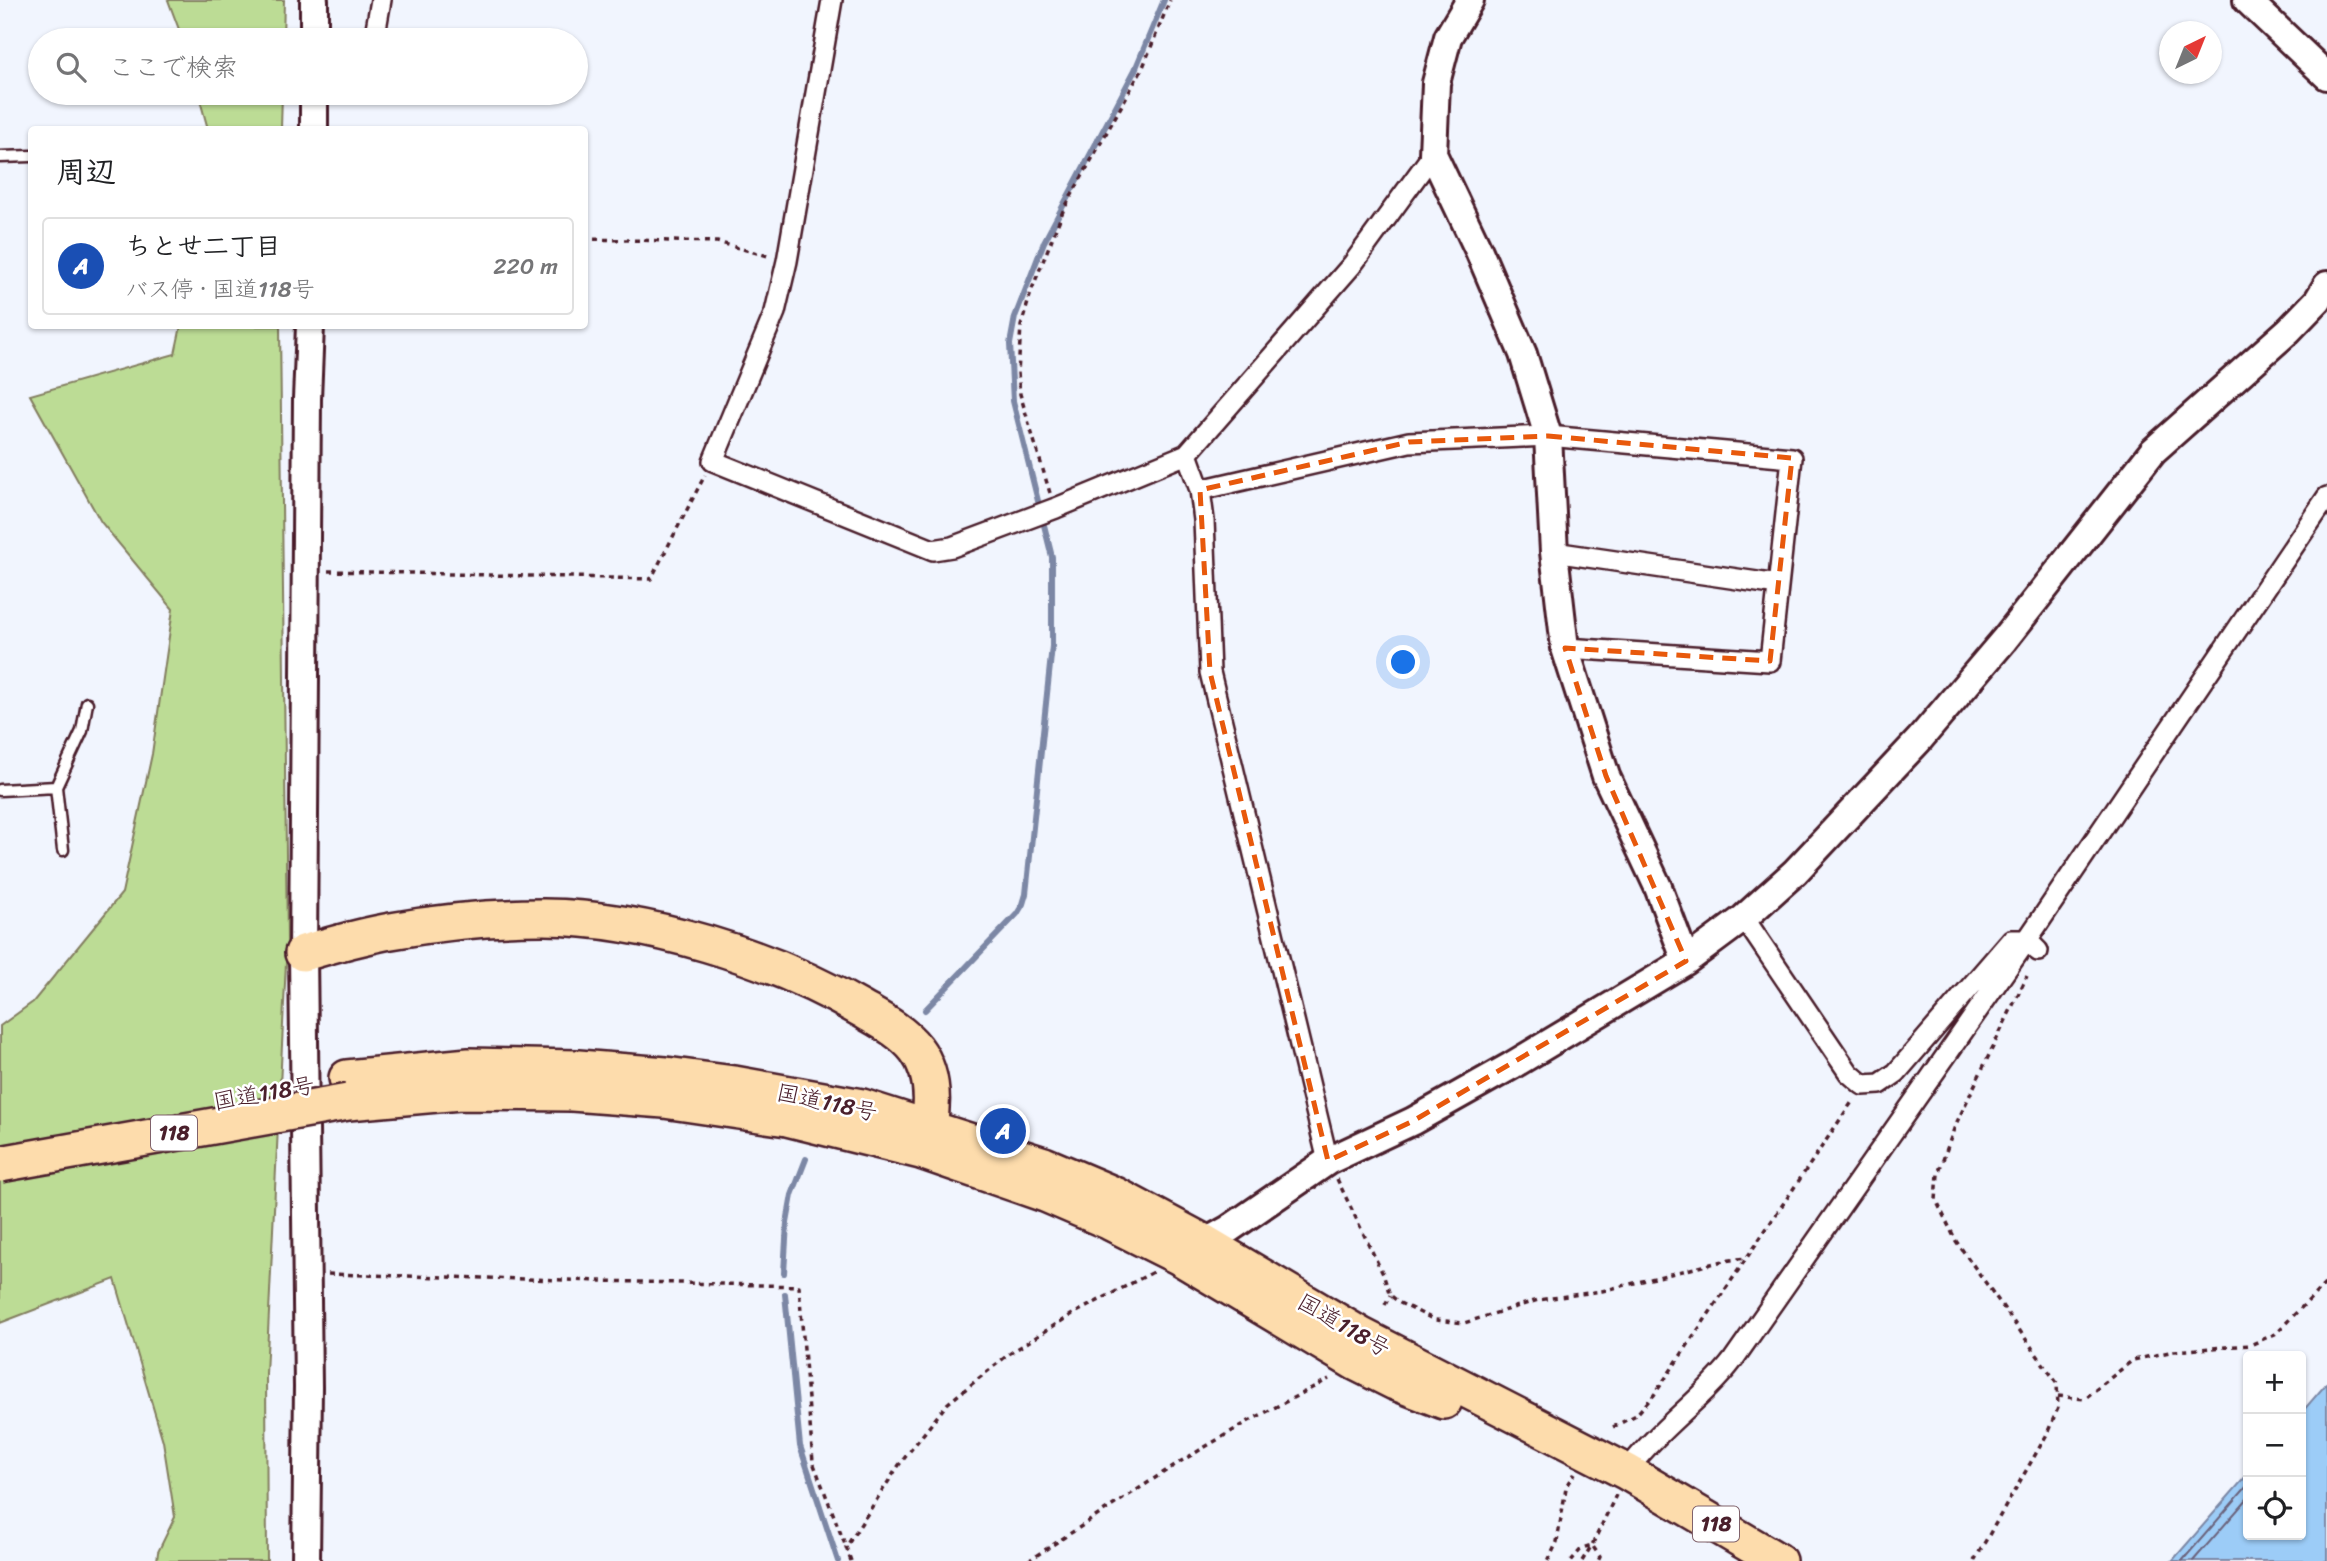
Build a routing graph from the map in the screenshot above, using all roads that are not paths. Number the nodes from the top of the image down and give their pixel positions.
1 (314, 0) edge
2 (381, 0) edge
3 (832, 0) edge
4 (1470, 0) edge
5 (2247, 0) edge
6 (314, 28) edge
7 (376, 28) edge
8 (2327, 76) edge
9 (314, 105) edge
10 (314, 126) edge
11 (1433, 153) junction
12 (28, 156) edge
13 (0, 157) edge
14 (2327, 285) edge
15 (310, 329) edge
16 (1548, 436) junction
17 (1186, 454) junction
18 (1200, 490) junction
19 (2327, 497) edge
20 (1554, 552) junction
21 (1778, 585) junction
22 (1565, 648) junction
23 (86, 704) dead end
24 (56, 787) junction
25 (0, 790) edge
26 (62, 850) dead end
27 (1744, 918) junction
28 (2033, 945) junction
29 (303, 953) junction
30 (1686, 961) junction
31 (347, 1090) junction
32 (0, 1139) edge
33 (925, 1140) junction
34 (1328, 1161) junction
35 (0, 1164) edge
36 (1192, 1249) junction
37 (1638, 1474) junction
38 (306, 1561) edge
39 (1778, 1561) edge

1 - 6 street
2 - 7 street
3 - 17 street
4 - 11 street
5 - 8 street
9 - 10 street
11 - 16 street
11 - 17 street
12 - 13 lane
14 - 27 street
15 - 29 street
16 - 18 street
16 - 20 street
16 - 21 street
17 - 18 street
18 - 34 street
19 - 28 street
20 - 21 street
20 - 22 street
21 - 22 street
22 - 30 street
23 - 24 lane
24 - 25 lane
24 - 26 lane
27 - 28 street
27 - 30 street
28 - 37 street
29 - 33 highway
29 - 38 street
30 - 34 street
31 - 32 highway, 国道118号 / 118
31 - 33 highway, 国道118号 / 118
31 - 35 highway, 国道118号 / 118, bridge
33 - 36 highway, 国道118号 / 118
34 - 36 street
36 - 37 highway, 国道118号 / 118
37 - 39 highway, 国道118号 / 118

